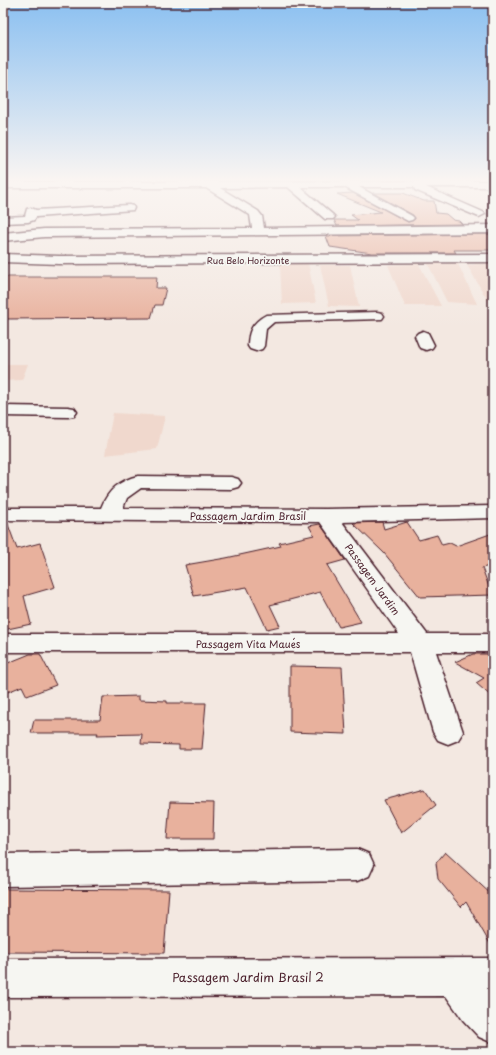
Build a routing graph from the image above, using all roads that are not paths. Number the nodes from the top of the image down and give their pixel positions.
1 (493, 229) edge
2 (259, 231) joint
3 (3, 237) edge
4 (3, 258) edge
5 (493, 258) edge
6 (378, 316) dead end
7 (256, 346) dead end
8 (3, 412) edge
9 (68, 412) dead end
10 (231, 483) dead end
11 (493, 512) edge
12 (3, 514) edge
13 (110, 514) junction
14 (326, 516) junction
15 (3, 643) edge
16 (420, 643) junction
17 (493, 643) edge
18 (448, 732) dead end
19 (357, 865) dead end
20 (3, 870) edge
21 (455, 977) junction
22 (493, 977) edge
23 (3, 978) edge
24 (493, 1023) edge

1 - 2 street
2 - 3 street
4 - 5 street, Rua Belo Horizonte
6 - 7 street
8 - 9 street
10 - 13 street
11 - 14 street, Passagem Jardim Brasil
12 - 13 street, Passagem Jardim Brasil
13 - 14 street, Passagem Jardim Brasil
14 - 16 street, Passagem Jardim
15 - 16 street, Passagem Vita Maués
16 - 17 street, Passagem Vita Maués
16 - 18 street, Passagem Jardim
19 - 20 street
21 - 22 street, Passagem Jardim Brasil 2
21 - 23 street, Passagem Jardim Brasil 2
21 - 24 street

